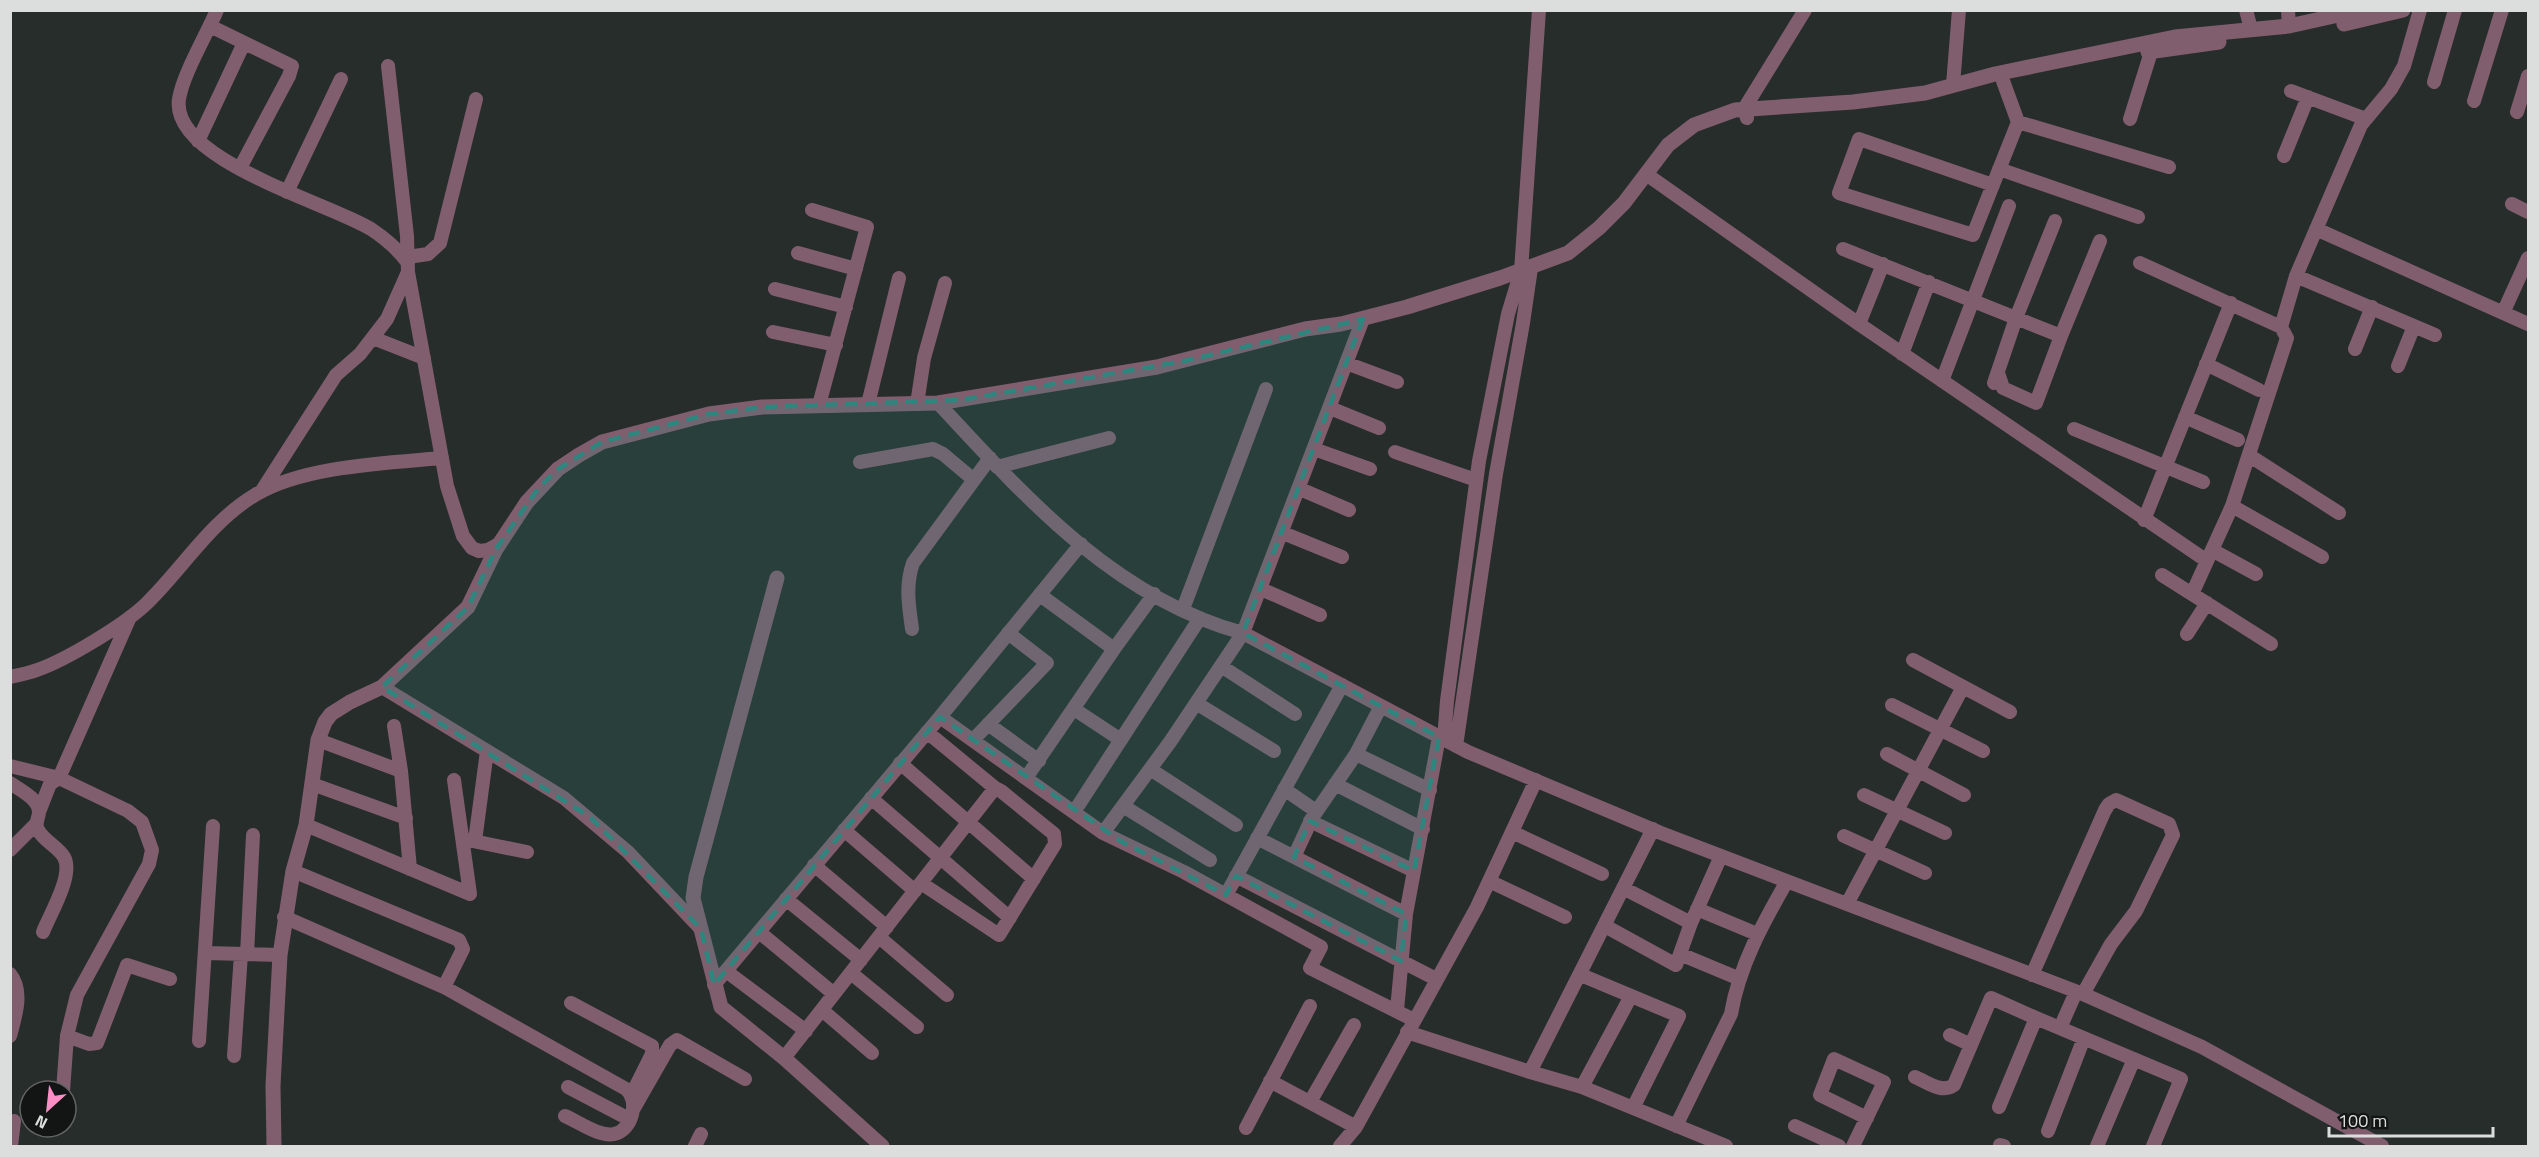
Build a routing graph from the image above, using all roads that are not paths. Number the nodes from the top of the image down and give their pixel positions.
1 (217, 10) edge
2 (1539, 10) edge
3 (1805, 10) edge
4 (1959, 10) edge
5 (2246, 10) edge
6 (2361, 10) edge
7 (2403, 10) edge
8 (2420, 10) edge
9 (2456, 10) edge
10 (2502, 10) edge
11 (2288, 18) edge
12 (210, 26) junction
13 (2251, 28) junction
14 (244, 43) junction
15 (2151, 52) junction
16 (388, 66) dead end
17 (2529, 76) edge
18 (341, 79) dead end
19 (1992, 81) junction
20 (2434, 81) dead end
21 (1953, 85) junction
22 (2291, 91) dead end
23 (2308, 97) junction
24 (476, 99) dead end
25 (2474, 101) dead end
26 (2517, 112) dead end
27 (1745, 114) junction
28 (2130, 119) dead end
29 (2366, 119) junction
30 (2018, 122) junction
31 (198, 141) junction
32 (2284, 156) dead end
33 (240, 168) junction
34 (2169, 168) dead end
35 (1999, 169) junction
36 (1646, 174) junction
37 (1993, 184) junction
38 (287, 192) junction
39 (2512, 204) dead end
40 (2009, 206) dead end
41 (812, 210) dead end
42 (2529, 212) edge
43 (2138, 217) dead end
44 (2055, 221) dead end
45 (2316, 229) junction
46 (2100, 241) dead end
47 (1843, 249) dead end
48 (798, 253) dead end
49 (2529, 258) edge
50 (2140, 263) dead end
51 (408, 264) junction
52 (1883, 264) junction
53 (856, 269) junction
54 (1526, 270) junction
55 (2296, 276) junction
56 (899, 278) dead end
57 (1929, 282) junction
58 (945, 283) dead end
59 (775, 290) dead end
60 (1972, 300) junction
61 (2231, 303) junction
62 (846, 307) junction
63 (2372, 307) junction
64 (2503, 313) junction
65 (1363, 318) junction
66 (2016, 318) junction
67 (1859, 324) junction
68 (2529, 324) edge
69 (2414, 326) junction
70 (2281, 327) junction
71 (773, 332) dead end
72 (2435, 335) dead end
73 (2061, 336) junction
74 (373, 338) junction
75 (836, 345) junction
76 (2355, 349) dead end
77 (1902, 354) junction
78 (424, 358) junction
79 (1346, 363) junction
80 (2206, 364) junction
81 (2398, 366) dead end
82 (1942, 381) junction
83 (1397, 382) dead end
84 (1266, 389) dead end
85 (2259, 390) dead end
86 (938, 403) junction
87 (868, 404) junction
88 (917, 404) junction
89 (819, 405) junction
90 (1330, 408) junction
91 (2185, 417) junction
92 (1379, 428) dead end
93 (2074, 429) dead end
94 (1109, 438) dead end
95 (2238, 440) dead end
96 (1314, 449) junction
97 (1395, 452) dead end
98 (2250, 456) junction
99 (442, 458) junction
100 (860, 462) dead end
101 (994, 463) junction
102 (2165, 467) junction
103 (1370, 469) dead end
104 (974, 480) junction
105 (1476, 480) junction
106 (2204, 482) dead end
107 (1300, 489) junction
108 (261, 492) junction
109 (2232, 506) junction
110 (1349, 510) dead end
111 (2339, 513) dead end
112 (2144, 520) junction
113 (1283, 533) junction
114 (499, 544) junction
115 (1081, 544) junction
116 (1342, 557) dead end
117 (2322, 557) dead end
118 (2208, 559) junction
119 (2256, 574) dead end
120 (2162, 575) dead end
121 (777, 579) dead end
122 (1261, 589) junction
123 (1154, 594) junction
124 (2192, 594) junction
125 (1040, 595) junction
126 (2207, 603) junction
127 (1183, 609) junction
128 (131, 615) junction
129 (1320, 615) dead end
130 (1200, 618) junction
131 (912, 629) dead end
132 (1008, 633) junction
133 (1243, 633) junction
134 (2187, 634) dead end
135 (2271, 644) dead end
136 (1114, 650) junction
137 (1913, 660) dead end
138 (1221, 666) junction
139 (10, 677) edge
140 (1342, 685) junction
141 (382, 687) junction
142 (1963, 687) junction
143 (1196, 703) junction
144 (1892, 705) dead end
145 (1381, 706) junction
146 (1074, 709) junction
147 (2010, 711) dead end
148 (1295, 714) dead end
149 (940, 717) junction
150 (988, 724) junction
151 (394, 726) dead end
152 (1942, 730) junction
153 (927, 732) junction
154 (1441, 738) junction
155 (318, 740) junction
156 (973, 740) junction
157 (1121, 740) junction
158 (1456, 746) junction
159 (487, 751) junction
160 (1274, 751) dead end
161 (1983, 751) dead end
162 (1356, 754) junction
163 (1887, 754) dead end
164 (1039, 760) junction
165 (900, 764) junction
166 (10, 766) edge
167 (1150, 769) junction
168 (401, 771) junction
169 (1920, 771) junction
170 (59, 778) junction
171 (1026, 778) junction
172 (454, 780) dead end
173 (1536, 780) junction
174 (10, 783) edge
175 (312, 784) junction
176 (1335, 784) junction
177 (995, 788) junction
178 (1284, 789) junction
179 (1430, 790) junction
180 (1863, 795) dead end
181 (1964, 795) dead end
182 (871, 798) junction
183 (1123, 806) junction
184 (1898, 811) junction
185 (1074, 812) junction
186 (1313, 816) junction
187 (37, 818) junction
188 (406, 818) junction
189 (969, 823) junction
190 (306, 825) junction
191 (1236, 825) dead end
192 (213, 826) dead end
193 (1423, 829) junction
194 (1653, 829) junction
195 (844, 830) junction
196 (1512, 832) junction
197 (1103, 833) junction
198 (1945, 833) dead end
199 (253, 835) dead end
200 (1844, 836) dead end
201 (1257, 838) junction
202 (469, 840) junction
203 (10, 850) edge
204 (1877, 850) junction
205 (528, 852) dead end
206 (1721, 856) junction
207 (1294, 857) junction
208 (941, 858) junction
209 (1209, 860) dead end
210 (814, 865) junction
211 (410, 869) junction
212 (293, 871) junction
213 (1414, 871) junction
214 (1925, 873) dead end
215 (1602, 874) dead end
216 (1236, 876) junction
217 (1034, 879) junction
218 (1489, 881) junction
219 (1787, 881) junction
220 (918, 887) junction
221 (1623, 888) junction
222 (1226, 895) junction
223 (786, 899) junction
224 (1847, 904) junction
225 (1697, 909) junction
226 (1406, 914) junction
227 (284, 917) junction
228 (1566, 917) dead end
229 (1010, 918) junction
230 (1691, 923) junction
231 (1605, 926) junction
232 (700, 929) junction
233 (43, 932) dead end
234 (759, 932) junction
235 (883, 932) junction
236 (1757, 934) junction
237 (205, 953) junction
238 (244, 954) junction
239 (1680, 954) junction
240 (280, 955) junction
241 (861, 960) junction
242 (1401, 961) junction
243 (726, 971) junction
244 (851, 973) junction
245 (10, 974) edge
246 (1581, 975) junction
247 (2032, 975) junction
248 (170, 979) dead end
249 (1436, 979) junction
250 (1740, 979) junction
251 (714, 985) junction
252 (444, 987) junction
253 (2079, 993) junction
254 (834, 994) junction
255 (947, 995) dead end
256 (1631, 996) junction
257 (571, 1003) dead end
258 (1310, 1006) dead end
259 (822, 1010) junction
260 (1397, 1010) junction
261 (13, 1014) edge
262 (2036, 1018) junction
263 (1353, 1025) dead end
264 (1410, 1026) junction
265 (917, 1027) dead end
266 (2060, 1028) junction
267 (806, 1031) junction
268 (1950, 1035) dead end
269 (10, 1036) edge
270 (67, 1036) junction
271 (2084, 1038) junction
272 (199, 1041) dead end
273 (1971, 1045) junction
274 (872, 1053) dead end
275 (234, 1056) dead end
276 (784, 1058) junction
277 (2134, 1059) junction
278 (1530, 1072) junction
279 (1915, 1077) dead end
280 (64, 1079) edge
281 (745, 1079) dead end
282 (1270, 1081) junction
283 (568, 1087) dead end
284 (1582, 1087) junction
285 (1310, 1102) junction
286 (632, 1107) junction
287 (1999, 1107) dead end
288 (1633, 1108) junction
289 (565, 1116) dead end
290 (1867, 1118) junction
291 (14, 1121) dead end
292 (1676, 1126) junction
293 (1795, 1126) dead end
294 (1356, 1127) junction
295 (1246, 1128) dead end
296 (2048, 1131) dead end
297 (11, 1146) edge
298 (274, 1146) edge
299 (882, 1146) edge
300 (1340, 1146) edge
301 (1726, 1146) edge
302 (1839, 1146) edge
303 (1853, 1146) edge
304 (2097, 1146) edge
305 (2153, 1146) edge
306 (2382, 1146) edge

1 - 12 street
2 - 54 street
3 - 27 street
4 - 21 street
5 - 13 street
6 - 11 street
7 - 15 street
8 - 29 street
9 - 20 street
10 - 25 street
11 - 13 street
12 - 14 street
12 - 31 street
13 - 19 street
14 - 31 street
14 - 33 street
15 - 19 street
15 - 28 street
16 - 51 street
17 - 26 street
18 - 38 street
19 - 21 street
19 - 27 street
19 - 30 street
21 - 27 street
22 - 23 street
23 - 29 street
23 - 32 street
24 - 51 street
27 - 36 street
29 - 45 street
30 - 34 street
30 - 35 street
31 - 33 street
33 - 38 street
35 - 37 street
35 - 43 street
36 - 54 street
36 - 67 street
37 - 37 street
38 - 51 street
39 - 42 street
40 - 60 street
41 - 53 street
44 - 66 street
45 - 55 street
45 - 64 street
46 - 73 street
47 - 52 street
48 - 53 street
49 - 64 street
50 - 61 street
51 - 74 street
51 - 78 street
52 - 57 street
52 - 67 street
53 - 62 street
54 - 65 street
54 - 105 street
54 - 158 street
55 - 63 street
55 - 70 street
56 - 87 street
57 - 60 street
57 - 77 street
58 - 88 street
59 - 62 street
60 - 66 street
60 - 82 street
61 - 70 street
61 - 80 street
62 - 75 street
63 - 69 street
63 - 76 street
64 - 68 street
65 - 79 street
65 - 86 street
66 - 73 street
66 - 73 street
67 - 77 street
69 - 72 street
69 - 81 street
70 - 98 street
71 - 75 street
74 - 78 street
74 - 108 street
75 - 89 street
77 - 82 street
78 - 99 street
79 - 83 street
79 - 90 street
80 - 85 street
80 - 91 street
82 - 112 street
84 - 127 street
86 - 88 street
86 - 101 street
87 - 88 street
87 - 89 street
89 - 114 street
90 - 92 street
90 - 96 street
91 - 95 street
91 - 102 street
93 - 102 street
94 - 101 street
96 - 103 street
96 - 107 street
97 - 105 street
98 - 109 street
98 - 111 street
99 - 108 street
99 - 114 street
100 - 104 street
101 - 104 street
101 - 115 street
102 - 106 street
102 - 112 street
104 - 131 street
105 - 154 street
107 - 110 street
107 - 113 street
108 - 128 street
109 - 117 street
109 - 118 street
112 - 118 street
113 - 116 street
113 - 122 street
114 - 141 street
115 - 123 street
115 - 125 street
118 - 119 street
118 - 124 street
120 - 124 street
121 - 232 street
122 - 129 street
122 - 133 street
123 - 127 street
123 - 136 street
124 - 126 street
125 - 132 street
125 - 136 street
126 - 134 street
126 - 135 street
127 - 130 street
128 - 139 street
128 - 170 street
130 - 133 street
130 - 157 street
132 - 149 street
132 - 150 street
133 - 138 street
133 - 140 street
136 - 146 street
137 - 142 street
138 - 143 street
138 - 148 street
140 - 145 street
140 - 178 street
141 - 155 street
141 - 159 street
142 - 147 street
142 - 152 street
143 - 160 street
143 - 167 street
144 - 152 street
145 - 154 street
145 - 162 street
146 - 157 street
146 - 164 street
149 - 153 street
149 - 156 street
150 - 156 street
150 - 164 street
151 - 168 street
152 - 161 street
152 - 169 street
153 - 165 street
153 - 177 street
154 - 158 street
154 - 179 street
155 - 168 street
155 - 175 street
156 - 171 street
157 - 185 street
158 - 173 street
159 - 202 street
159 - 232 street
162 - 176 street
162 - 179 street
163 - 169 street
164 - 171 street
165 - 182 street
165 - 189 street
166 - 170 street
167 - 183 street
167 - 191 street
168 - 188 street
169 - 181 street
169 - 184 street
170 - 187 street
170 - 270 street
171 - 185 street
172 - 202 street
173 - 194 street
173 - 196 street
174 - 187 street
175 - 188 street
175 - 190 street
176 - 186 street
176 - 193 street
177 - 189 street
177 - 217 street
178 - 186 street
178 - 201 street
179 - 193 street
180 - 184 street
182 - 195 street
182 - 208 street
183 - 197 street
183 - 209 street
184 - 198 street
184 - 204 street
185 - 197 street
186 - 207 street
186 - 213 street
187 - 203 street
187 - 233 street
188 - 211 street
189 - 208 street
189 - 217 street
190 - 211 street
190 - 212 street
192 - 237 street
193 - 213 street
194 - 206 street
194 - 221 street
195 - 210 street
195 - 220 street
196 - 215 street
196 - 218 street
197 - 222 street
199 - 238 street
200 - 204 street
201 - 207 street
201 - 216 street
202 - 205 street
202 - 211 street
204 - 214 street
204 - 224 street
206 - 219 street
206 - 225 street
207 - 226 street
208 - 220 street
208 - 229 street
210 - 223 street
210 - 235 street
212 - 227 street
212 - 252 street
213 - 226 street
216 - 222 street
216 - 242 street
217 - 229 street
218 - 228 street
218 - 249 street
219 - 224 street
219 - 236 street
220 - 229 street
220 - 235 street
221 - 230 street
221 - 231 street
222 - 260 street
223 - 234 street
223 - 241 street
224 - 247 street
225 - 230 street
225 - 236 street
226 - 242 street
227 - 240 street
227 - 252 street
230 - 239 street
231 - 239 street
231 - 246 street
232 - 251 street
234 - 243 street
234 - 254 street
235 - 241 street
235 - 255 street
236 - 250 street
237 - 238 street
237 - 272 street
238 - 240 street
238 - 275 street
239 - 250 street
240 - 298 street
241 - 244 street
242 - 249 street
242 - 260 street
243 - 251 street
243 - 267 street
244 - 254 street
244 - 265 street
245 - 261 street
246 - 256 street
246 - 278 street
247 - 253 street
247 - 253 street
248 - 270 street
249 - 264 street
250 - 292 street
251 - 276 street
252 - 286 street
253 - 266 street
253 - 306 street
254 - 259 street
256 - 284 street
256 - 288 street
257 - 286 street
258 - 282 street
259 - 267 street
259 - 274 street
260 - 264 street
261 - 269 street
262 - 266 street
262 - 273 street
262 - 287 street
263 - 285 street
264 - 278 street
264 - 294 street
266 - 271 street
267 - 276 street
268 - 273 street
270 - 280 street
271 - 277 street
271 - 296 street
273 - 279 street
276 - 299 street
277 - 304 street
277 - 305 street
278 - 284 street
281 - 286 street
282 - 285 street
282 - 295 street
283 - 286 street
284 - 288 street
285 - 294 street
286 - 289 street
288 - 292 street
290 - 290 street
290 - 303 street
291 - 297 street
292 - 301 street
293 - 302 street
294 - 300 street

